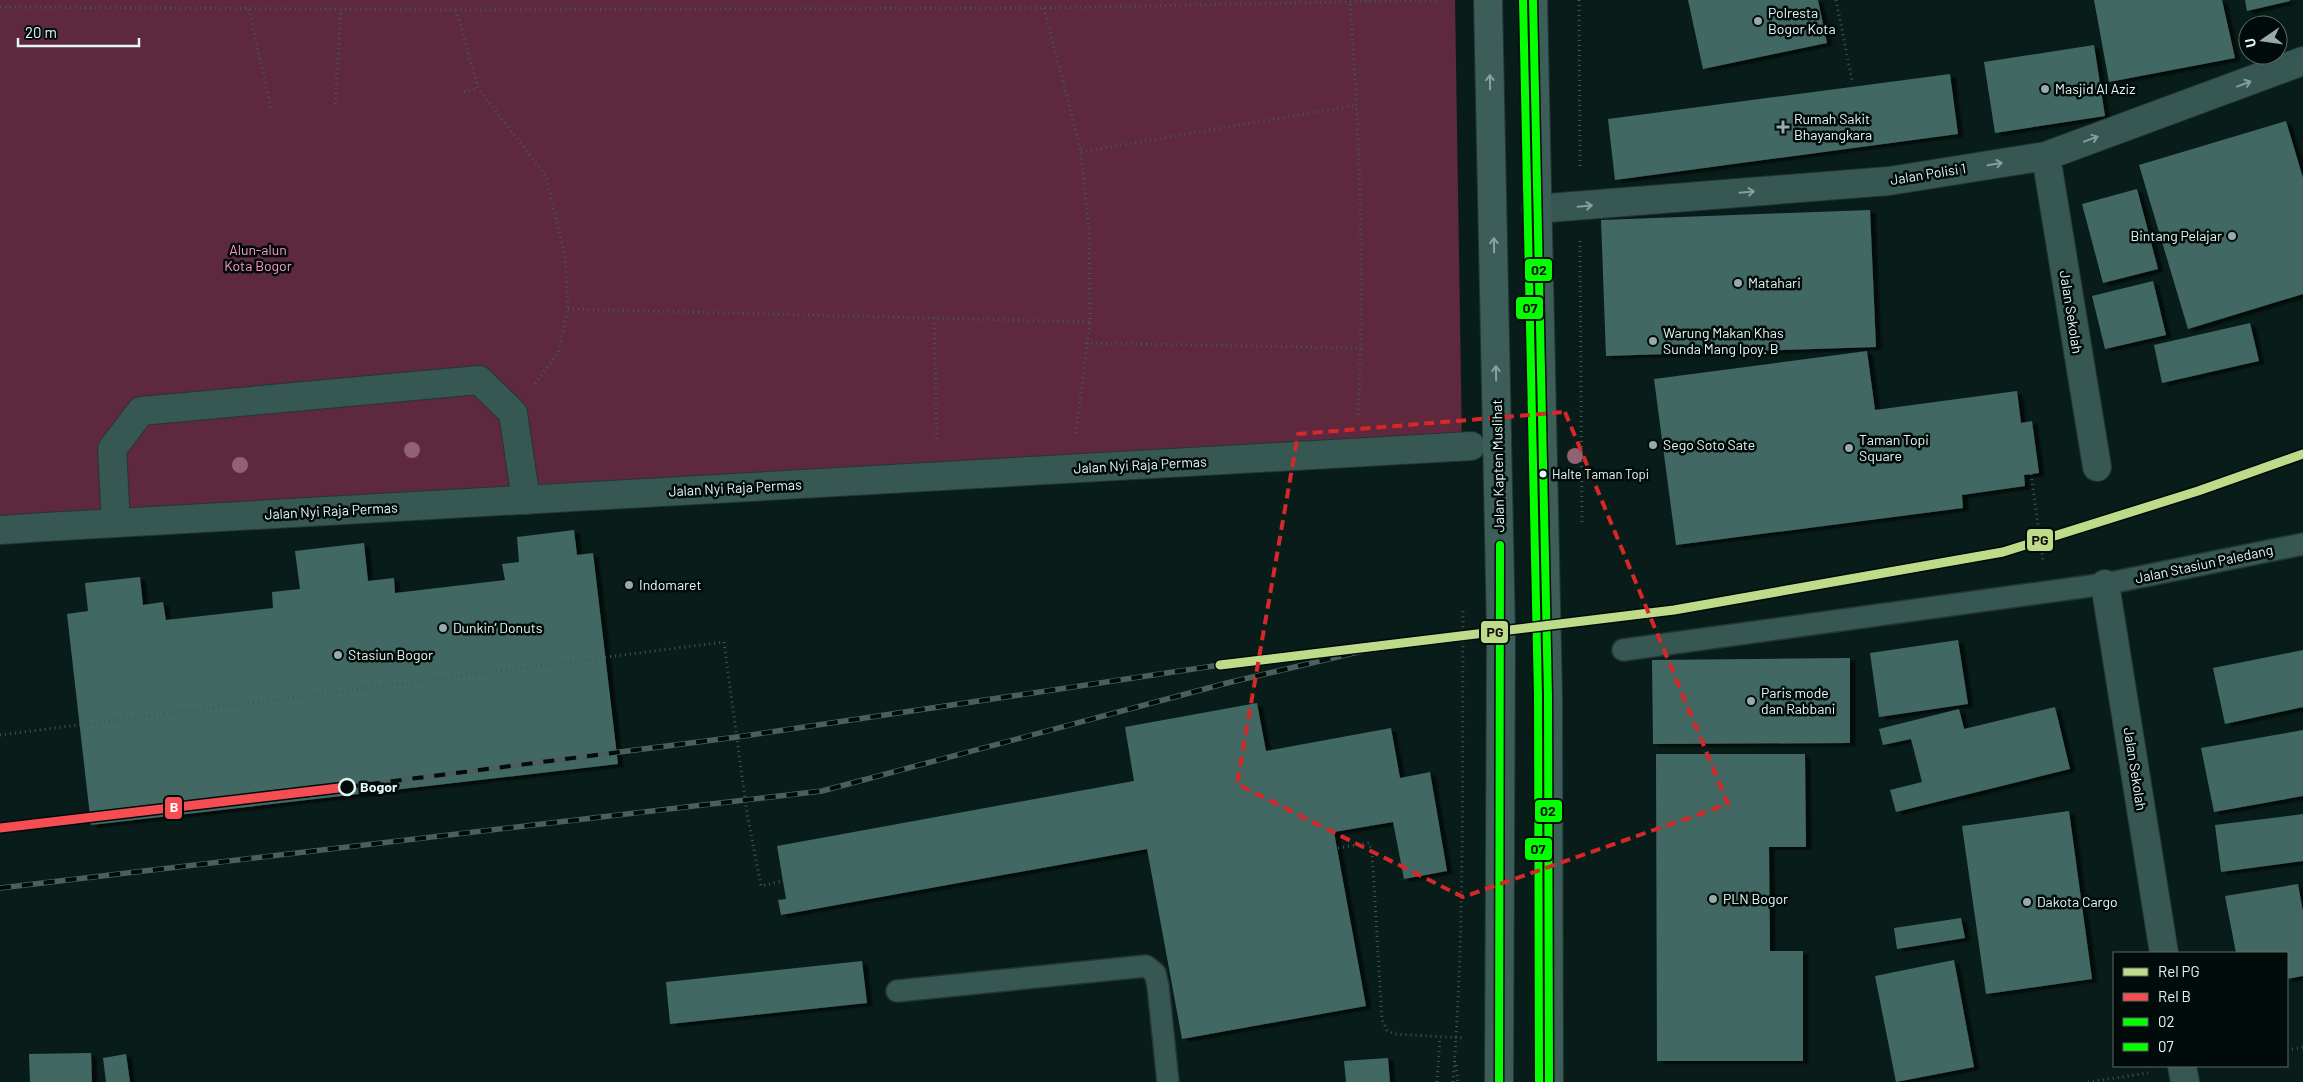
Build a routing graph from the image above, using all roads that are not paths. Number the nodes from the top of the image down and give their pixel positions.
1 (1488, 0) edge
2 (1532, 0) edge
3 (2303, 61) edge
4 (2046, 156) junction
5 (1536, 209) junction
6 (1471, 446) dead end
7 (2097, 467) dead end
8 (526, 500) junction
9 (116, 523) junction
10 (0, 530) edge
11 (2303, 544) edge
12 (2105, 584) junction
13 (1623, 650) dead end
14 (2164, 952) edge
15 (897, 991) dead end
16 (1168, 1082) edge
17 (1500, 1082) edge
18 (1550, 1082) edge

17 -> 1 main road, Jalan Kapten Muslihat
2 - 5 main road
4 -> 3 street, Jalan Polisi 1
5 -> 4 street, Jalan Polisi 1
4 - 7 street, Jalan Sekolah
5 - 18 main road
6 - 8 street, Jalan Nyi Raja Permas
8 - 9 street, Jalan Nyi Raja Permas
8 - 9 street
9 - 10 street, Jalan Nyi Raja Permas
11 - 12 lane, Jalan Stasiun Paledang
12 - 13 lane, Jalan Stasiun Paledang
12 - 14 street, Jalan Sekolah
15 - 16 lane

